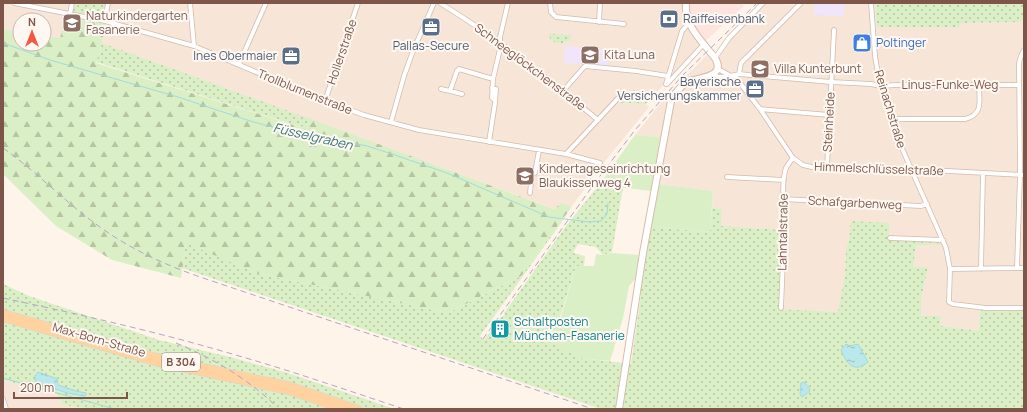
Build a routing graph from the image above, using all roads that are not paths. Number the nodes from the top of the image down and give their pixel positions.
1 (14, 3) edge
2 (72, 3) edge
3 (108, 3) edge
4 (190, 3) edge
5 (266, 3) edge
6 (358, 3) edge
7 (434, 3) edge
8 (440, 3) edge
9 (508, 3) edge
10 (550, 3) edge
11 (600, 3) edge
12 (686, 3) edge
13 (763, 3) edge
14 (801, 3) edge
15 (871, 3) edge
16 (70, 14) junction
17 (105, 21) junction
18 (599, 22) junction
19 (689, 23) junction
20 (624, 24) dead end
21 (834, 30) dead end
22 (500, 42) junction
23 (704, 44) junction
24 (194, 46) junction
25 (1024, 50) edge
26 (715, 58) junction
27 (239, 64) junction
28 (716, 71) junction
29 (735, 75) junction
30 (668, 76) junction
31 (493, 79) junction
32 (831, 82) junction
33 (979, 85) junction
34 (1019, 85) junction
35 (880, 86) junction
36 (441, 89) dead end
37 (450, 91) junction
38 (562, 91) junction
39 (462, 94) dead end
40 (622, 94) dead end
41 (325, 101) junction
42 (760, 109) junction
43 (829, 115) junction
44 (891, 119) junction
45 (598, 120) junction
46 (391, 122) junction
47 (1022, 137) edge
48 (489, 142) junction
49 (539, 150) junction
50 (566, 154) junction
51 (793, 158) junction
52 (600, 164) dead end
53 (827, 167) junction
54 (911, 169) junction
55 (983, 173) junction
56 (1022, 175) edge
57 (727, 177) dead end
58 (784, 180) junction
59 (530, 193) dead end
60 (783, 199) junction
61 (927, 204) junction
62 (890, 238) dead end
63 (943, 240) junction
64 (1017, 268) junction
65 (1024, 268) edge
66 (950, 269) junction
67 (981, 269) junction
68 (781, 308) dead end
69 (1024, 308) edge
70 (3, 313) edge
71 (3, 318) edge
72 (3, 399) edge
73 (6, 409) edge
74 (342, 409) edge
75 (358, 409) edge
76 (619, 409) edge

1 - 16 street, Trollblumenstraße
2 - 16 street
3 - 17 street
4 - 24 street
5 - 27 street
6 - 41 street, Hollerstraße
7 - 46 street
8 - 22 street, Schneeglöckchenstraße
9 - 22 street
10 - 18 street
11 - 18 street
12 - 19 main road
13 - 26 street
14 - 29 street
15 - 35 street, Reinachstraße
16 - 17 street, Trollblumenstraße
17 - 24 street, Trollblumenstraße
18 - 20 street
19 - 23 main road
19 - 30 street
21 - 32 street, Steinheide
22 - 31 street
22 - 38 street, Schneeglöckchenstraße
23 - 26 main road
23 - 30 street
24 - 27 street, Trollblumenstraße
25 - 34 street
26 - 28 main road
27 - 41 street, Trollblumenstraße
28 - 29 street
28 - 29 street, Linus-Funke-Weg
28 - 76 main road
29 - 32 street, Linus-Funke-Weg
29 - 42 street
30 - 38 street
31 - 37 street
31 - 48 street
32 - 35 street, Linus-Funke-Weg
32 - 43 street, Steinheide
33 - 34 street, Linus-Funke-Weg
33 - 35 street, Linus-Funke-Weg
33 - 44 street
34 - 47 street
35 - 44 street, Reinachstraße
36 - 37 street
37 - 39 street
38 - 45 street, Schneeglöckchenstraße
40 - 45 street
41 - 46 street, Trollblumenstraße
42 - 43 street
42 - 51 street
43 - 53 street, Steinheide
44 - 54 street, Reinachstraße
45 - 50 street
46 - 48 street, Trollblumenstraße
47 - 56 street
48 - 49 street, Trollblumenstraße
49 - 50 street, Trollblumenstraße
49 - 59 street
50 - 52 street, Trollblumenstraße
51 - 53 street, Himmelschlüsselstraße
51 - 58 street, Lahntalstraße
53 - 54 street, Himmelschlüsselstraße
54 - 55 street, Himmelschlüsselstraße
54 - 61 street, Reinachstraße
55 - 56 street, Himmelschlüsselstraße
55 - 67 street
56 - 64 street
57 - 58 street
58 - 60 street, Lahntalstraße
60 - 61 street, Schafgarbenweg
60 - 68 street, Lahntalstraße
61 - 63 street, Reinachstraße
62 - 63 street
63 - 66 street, Reinachstraße
64 - 65 street
64 - 67 street
66 - 67 street
66 - 69 street, Reinachstraße
70 - 75 main road, Max-Born-Straße / B 304
71 - 74 main road, Max-Born-Straße / B 304
72 - 73 street

